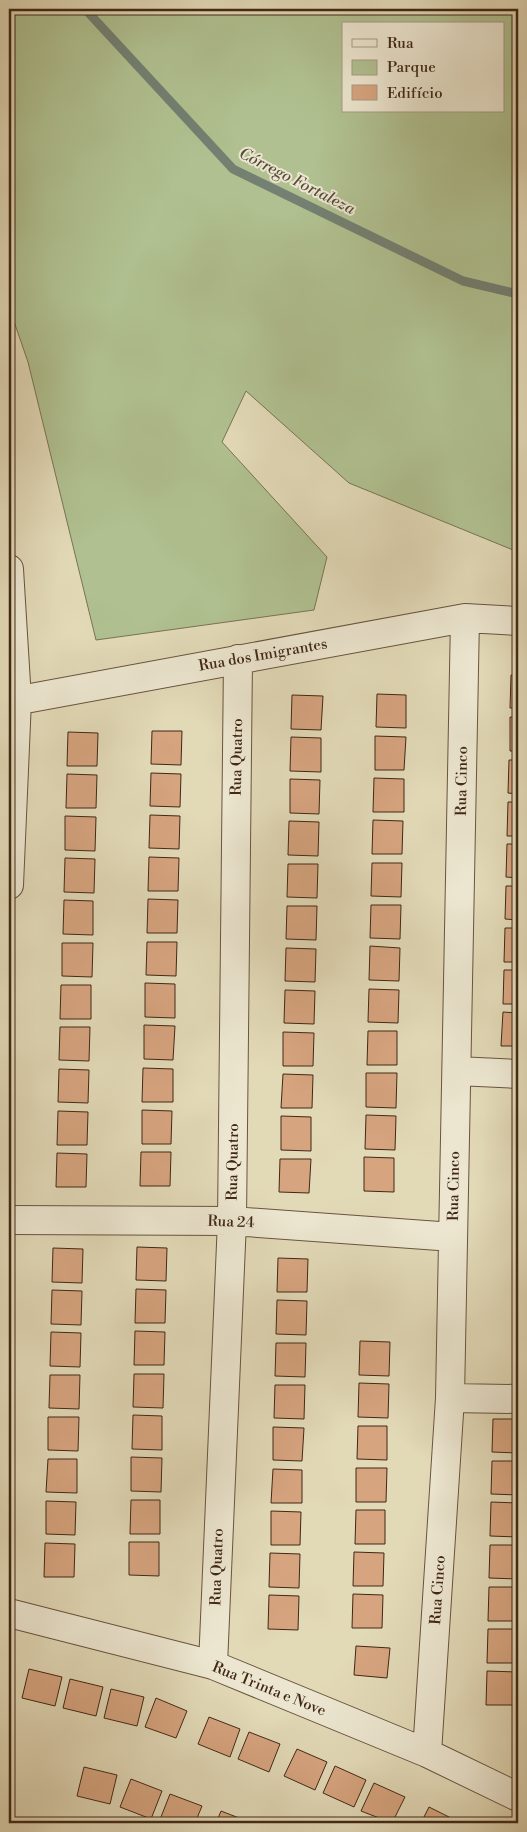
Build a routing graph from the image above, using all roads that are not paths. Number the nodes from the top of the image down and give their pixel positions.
1 (9, 569) edge
2 (465, 618) junction
3 (518, 621) edge
4 (238, 659) junction
5 (13, 701) edge
6 (9, 884) edge
7 (457, 1071) junction
8 (518, 1074) edge
9 (9, 1220) edge
10 (232, 1221) junction
11 (453, 1237) junction
12 (450, 1398) junction
13 (518, 1399) edge
14 (9, 1613) edge
15 (213, 1665) junction
16 (427, 1753) junction
17 (518, 1797) edge

1 - 5 street
2 - 3 street, Rua dos Imigrantes
2 - 4 street, Rua dos Imigrantes
2 - 7 street, Rua Cinco
4 - 5 street, Rua dos Imigrantes
4 - 10 street, Rua Quatro
5 - 6 street
7 - 8 street
7 - 11 street, Rua Cinco
9 - 10 street, Rua 24
10 - 11 street, Rua 24
10 - 15 street, Rua Quatro
11 - 12 street, Rua Cinco
12 - 13 street
12 - 16 street, Rua Cinco
14 - 15 street, Rua Trinta e Nove
15 - 16 street, Rua Trinta e Nove
16 - 17 street, Rua Trinta e Nove

